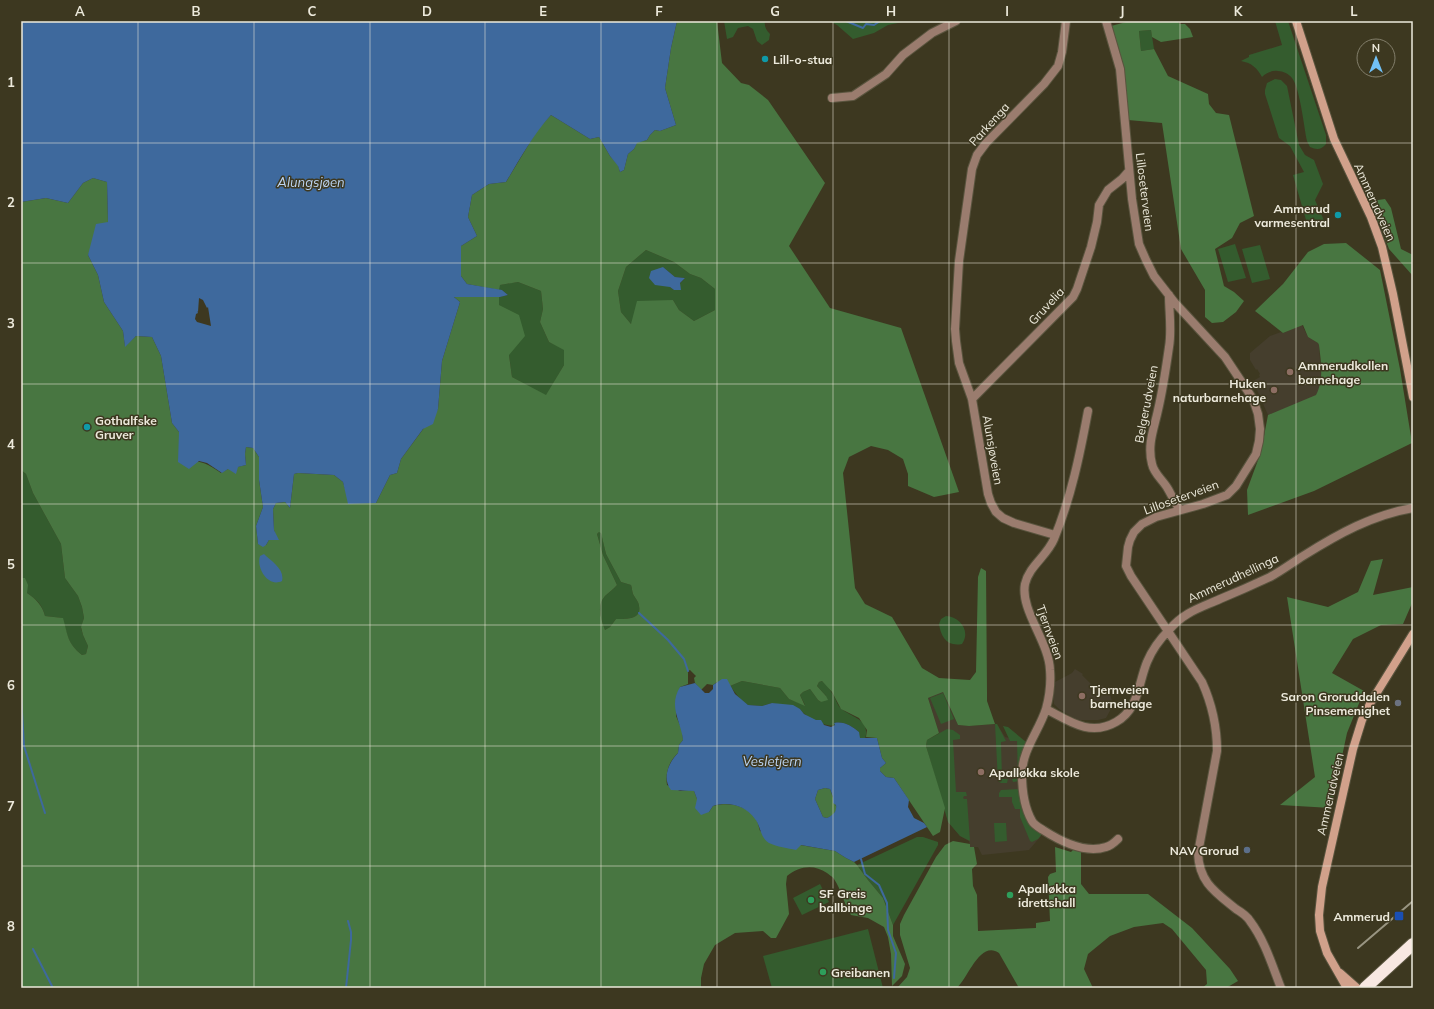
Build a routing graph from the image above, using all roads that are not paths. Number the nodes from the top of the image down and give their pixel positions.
1 (956, 21) edge
2 (1066, 21) edge
3 (1106, 21) edge
4 (1296, 21) edge
5 (832, 98) dead end
6 (1129, 171) junction
7 (1169, 294) junction
8 (955, 329) joint
9 (1413, 397) edge
10 (972, 399) junction
11 (1088, 411) dead end
12 (1413, 508) edge
13 (1180, 510) junction
14 (1055, 535) junction
15 (1168, 630) junction
16 (1413, 634) edge
17 (1046, 709) junction
18 (1118, 839) dead end
19 (1413, 944) edge
20 (1337, 971) junction
21 (1281, 988) edge
22 (1347, 988) edge
23 (1358, 988) edge
24 (1365, 988) edge

1 - 5 street
2 - 8 street, Parkenga
3 - 6 street, Lilloseterveien
4 - 9 street, Ammerudveien
6 - 7 street, Lilloseterveien
6 - 10 street, Gruvelia
7 - 13 street, Belgerudveien
7 - 13 street, Lilloseterveien
8 - 10 street, Alunsjøveien
10 - 14 street, Alunsjøveien
11 - 14 street, Tjernveien
12 - 15 street, Ammerudhellinga
13 - 15 street, Lilloseterveien
14 - 17 street, Tjernveien
15 - 17 street, Ammerudhellinga
15 - 21 street, Lilloseterveien
16 - 20 street, Ammerudveien
17 - 18 street, Tjernveien
19 - 24 highway
20 - 22 street, Ammerudveien
20 - 23 street, Ammerudveien

